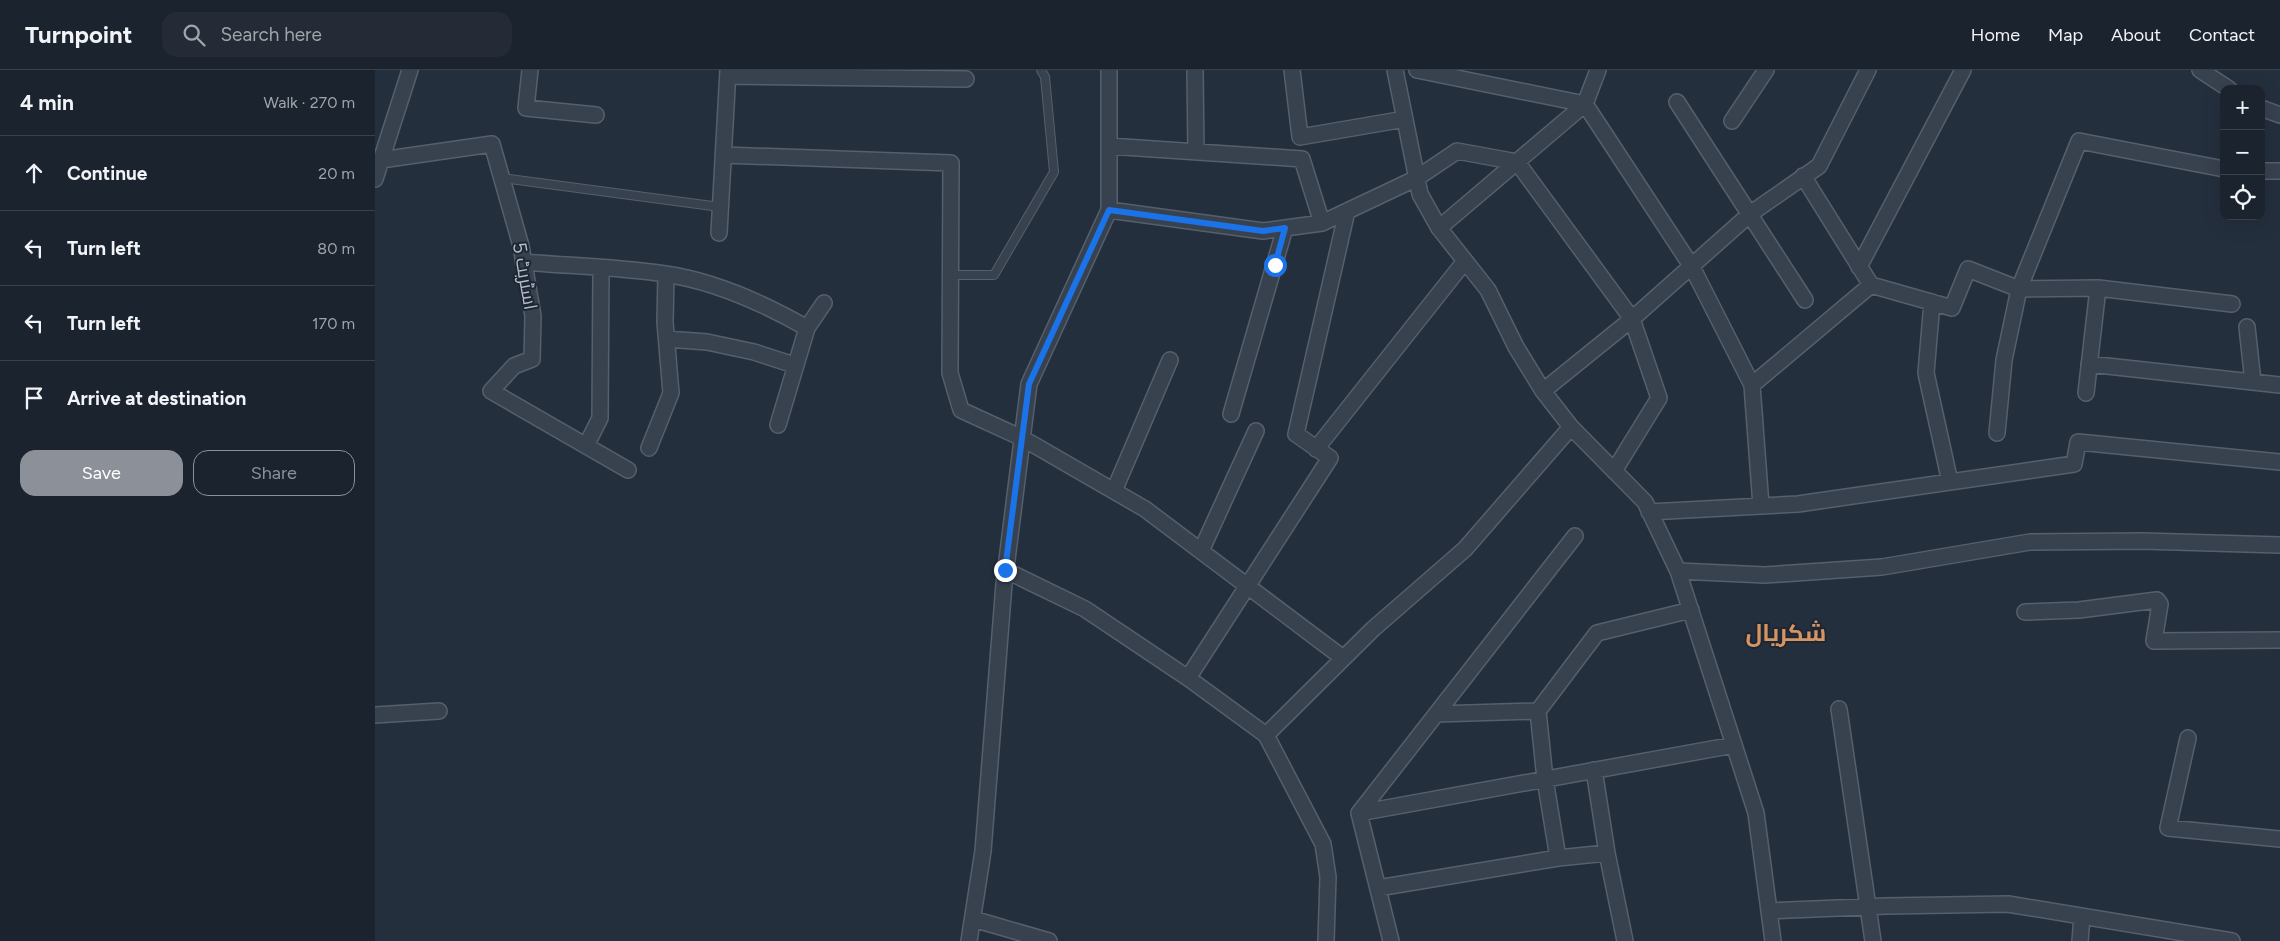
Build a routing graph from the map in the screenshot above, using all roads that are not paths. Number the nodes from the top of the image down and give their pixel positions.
1 (410, 70) edge
2 (529, 70) edge
3 (1041, 70) edge
4 (1109, 70) edge
5 (1195, 70) edge
6 (1292, 70) edge
7 (1395, 70) edge
8 (1417, 70) edge
9 (1598, 70) edge
10 (1765, 70) edge
11 (1868, 70) edge
12 (1963, 70) edge
13 (2200, 70) edge
14 (728, 73) edge
15 (967, 78) dead end
16 (2223, 85) edge
17 (1677, 102) dead end
18 (1585, 104) junction
19 (2265, 109) edge
20 (596, 115) dead end
21 (2280, 115) edge
22 (1405, 119) junction
23 (1732, 121) dead end
24 (1109, 146) junction
25 (1196, 152) junction
26 (723, 155) junction
27 (381, 160) junction
28 (1517, 162) junction
29 (2220, 168) edge
30 (2265, 171) edge
31 (2280, 171) edge
32 (1803, 176) junction
33 (502, 178) junction
34 (1417, 178) junction
35 (375, 179) edge
36 (721, 207) junction
37 (1109, 210) junction
38 (1347, 211) junction
39 (1750, 214) junction
40 (1322, 223) junction
41 (1285, 228) junction
42 (1439, 228) junction
43 (719, 233) dead end
44 (1465, 261) junction
45 (523, 262) junction
46 (1692, 267) junction
47 (1859, 267) junction
48 (601, 268) junction
49 (666, 274) junction
50 (950, 275) junction
51 (1871, 285) junction
52 (2098, 288) junction
53 (2019, 289) junction
54 (1805, 300) dead end
55 (1931, 302) junction
56 (824, 303) dead end
57 (2233, 304) dead end
58 (1631, 319) junction
59 (2247, 327) dead end
60 (807, 328) junction
61 (667, 340) junction
62 (1170, 360) dead end
63 (2089, 364) junction
64 (795, 365) junction
65 (2253, 382) junction
66 (1753, 385) junction
67 (2280, 385) edge
68 (1543, 391) junction
69 (2086, 393) dead end
70 (1231, 414) dead end
71 (778, 425) dead end
72 (1571, 426) junction
73 (1256, 431) dead end
74 (1997, 433) dead end
75 (1023, 438) junction
76 (586, 446) junction
77 (649, 448) dead end
78 (1316, 449) junction
79 (2280, 462) edge
80 (628, 470) dead end
81 (1614, 471) junction
82 (1950, 482) junction
83 (1114, 491) junction
84 (1761, 506) junction
85 (1649, 512) junction
86 (1575, 536) dead end
87 (2280, 545) edge
88 (1201, 551) junction
89 (1005, 570) junction
90 (1678, 571) junction
91 (1247, 586) junction
92 (1691, 610) junction
93 (2025, 612) dead end
94 (2280, 640) edge
95 (1343, 658) junction
96 (1188, 678) junction
97 (1839, 709) dead end
98 (439, 711) dead end
99 (1538, 711) junction
100 (1436, 714) junction
101 (375, 715) edge
102 (1266, 735) junction
103 (2188, 738) dead end
104 (1734, 745) junction
105 (1594, 770) junction
106 (1545, 779) junction
107 (1359, 813) junction
108 (2280, 838) edge
109 (1607, 853) junction
110 (1558, 858) junction
111 (1378, 888) junction
112 (1869, 906) junction
113 (1769, 910) junction
114 (2082, 916) junction
115 (973, 919) junction
116 (969, 941) edge
117 (1049, 941) edge
118 (1326, 941) edge
119 (1391, 941) edge
120 (1625, 941) edge
121 (1773, 941) edge
122 (1873, 941) edge
123 (2080, 941) edge
124 (2232, 941) edge

1 - 27 street
2 - 20 street
3 - 50 lane
4 - 24 street
5 - 25 street
6 - 22 street
7 - 22 street
8 - 18 street
9 - 18 street
10 - 23 street
11 - 32 street
12 - 47 street
13 - 16 street
14 - 15 street
14 - 26 street
17 - 39 street
18 - 28 street
18 - 46 street
19 - 21 street
22 - 34 street
24 - 25 street
24 - 37 street
25 - 40 street
26 - 36 street
26 - 50 street
27 - 33 street, اسٹریٹ 5
27 - 35 street
28 - 34 street
28 - 42 street
28 - 58 street
29 - 53 street
30 - 31 street
32 - 39 street
32 - 47 street
33 - 36 lane
33 - 45 street, اسٹریٹ 5
34 - 38 street
34 - 42 street
36 - 43 street
37 - 41 street
37 - 75 street
38 - 40 street
38 - 78 street
39 - 46 street
39 - 54 street
40 - 41 street
41 - 70 street
42 - 44 street
44 - 68 street
44 - 78 street
45 - 48 street
45 - 76 street, اسٹریٹ 5
46 - 58 street
46 - 66 street
47 - 51 street
48 - 49 street
48 - 76 street
49 - 60 street
49 - 61 street
50 - 75 street
51 - 55 street
51 - 66 street
52 - 53 street
52 - 57 street
52 - 63 street
53 - 55 street
53 - 74 street
55 - 82 street
56 - 60 street
58 - 68 street
58 - 81 street
59 - 65 street
60 - 64 street
61 - 64 street
61 - 77 street
62 - 83 street
63 - 65 street
63 - 69 street
64 - 71 street
65 - 67 street
66 - 84 street
68 - 72 street
72 - 81 street
72 - 95 street
73 - 88 street
75 - 83 street
75 - 89 street
76 - 80 street
78 - 91 street
79 - 82 street
81 - 85 street
82 - 84 street
83 - 88 street
84 - 85 street
85 - 90 street
86 - 100 street
87 - 90 street
88 - 91 street
89 - 96 street
89 - 115 street
90 - 92 street
91 - 95 street
91 - 96 street
92 - 99 street
92 - 104 street
93 - 94 street
95 - 102 street
96 - 102 street
97 - 112 street
98 - 101 street
99 - 100 street
99 - 106 street
100 - 107 street
102 - 118 street
103 - 108 street
104 - 105 street
104 - 113 street
105 - 106 street
105 - 109 street
106 - 107 street
106 - 110 street
107 - 111 street
109 - 110 street
109 - 120 street
110 - 111 street
111 - 119 street
112 - 113 street
112 - 114 street
112 - 122 street
113 - 121 street
114 - 123 street
114 - 124 street
115 - 116 street
115 - 117 street

